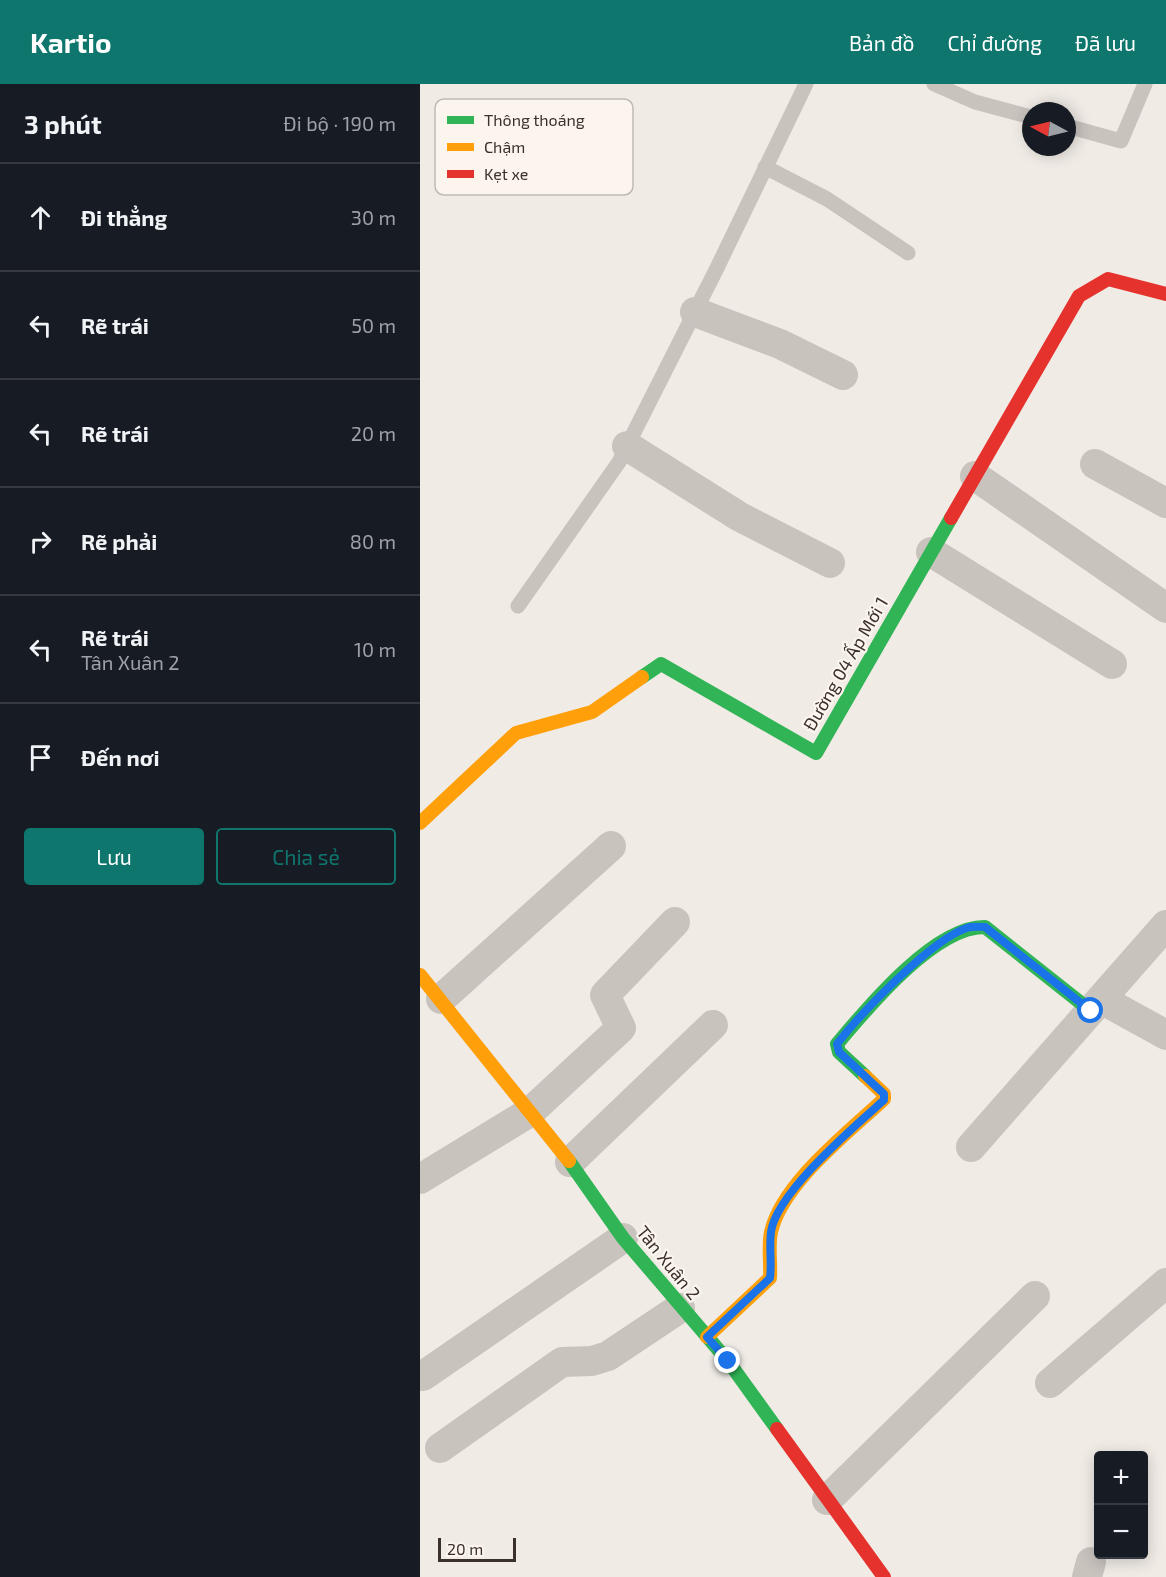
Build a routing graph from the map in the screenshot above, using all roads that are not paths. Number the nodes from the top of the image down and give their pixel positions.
1 (806, 84) edge
2 (934, 84) edge
3 (1145, 84) edge
4 (1022, 115) edge
5 (1076, 128) edge
6 (765, 166) junction
7 (908, 253) dead end
8 (1166, 294) edge
9 (694, 312) junction
10 (843, 375) dead end
11 (627, 446) junction
12 (1095, 464) dead end
13 (975, 476) junction
14 (1166, 503) edge
15 (931, 552) junction
16 (830, 563) dead end
17 (518, 606) dead end
18 (1166, 608) edge
19 (1112, 664) dead end
20 (420, 823) edge
21 (611, 846) dead end
22 (675, 922) dead end
23 (1166, 925) edge
24 (420, 975) edge
25 (432, 999) edge
26 (1096, 1005) junction
27 (713, 1025) dead end
28 (1166, 1035) edge
29 (530, 1112) junction
30 (971, 1147) dead end
31 (570, 1162) junction
32 (420, 1179) edge
33 (623, 1238) junction
34 (1166, 1283) edge
35 (1035, 1296) dead end
36 (680, 1308) junction
37 (707, 1337) junction
38 (423, 1376) dead end
39 (1050, 1383) dead end
40 (440, 1448) dead end
41 (827, 1500) junction
42 (884, 1577) edge

1 - 6 lane
2 - 4 lane
3 - 5 lane
6 - 7 lane
6 - 9 lane
8 - 13 street, Đường 04 Ấp Mới 1
9 - 10 street
9 - 11 lane
11 - 16 street
11 - 17 lane
12 - 14 street
13 - 15 street, Đường 04 Ấp Mới 1
13 - 18 street
15 - 19 street
15 - 20 street, Đường 04 Ấp Mới 1
21 - 25 street
22 - 29 street
23 - 26 street
24 - 25 street, Tân Xuân 2
25 - 29 street, Tân Xuân 2
26 - 28 street
26 - 30 street
26 - 37 street
27 - 31 street
29 - 31 street, Tân Xuân 2
29 - 32 street
31 - 33 street, Tân Xuân 2
33 - 36 street, Tân Xuân 2
33 - 38 street
34 - 39 street
35 - 41 street
36 - 37 street, Tân Xuân 2
36 - 40 street
37 - 41 street, Tân Xuân 2
41 - 42 street, Tân Xuân 2

